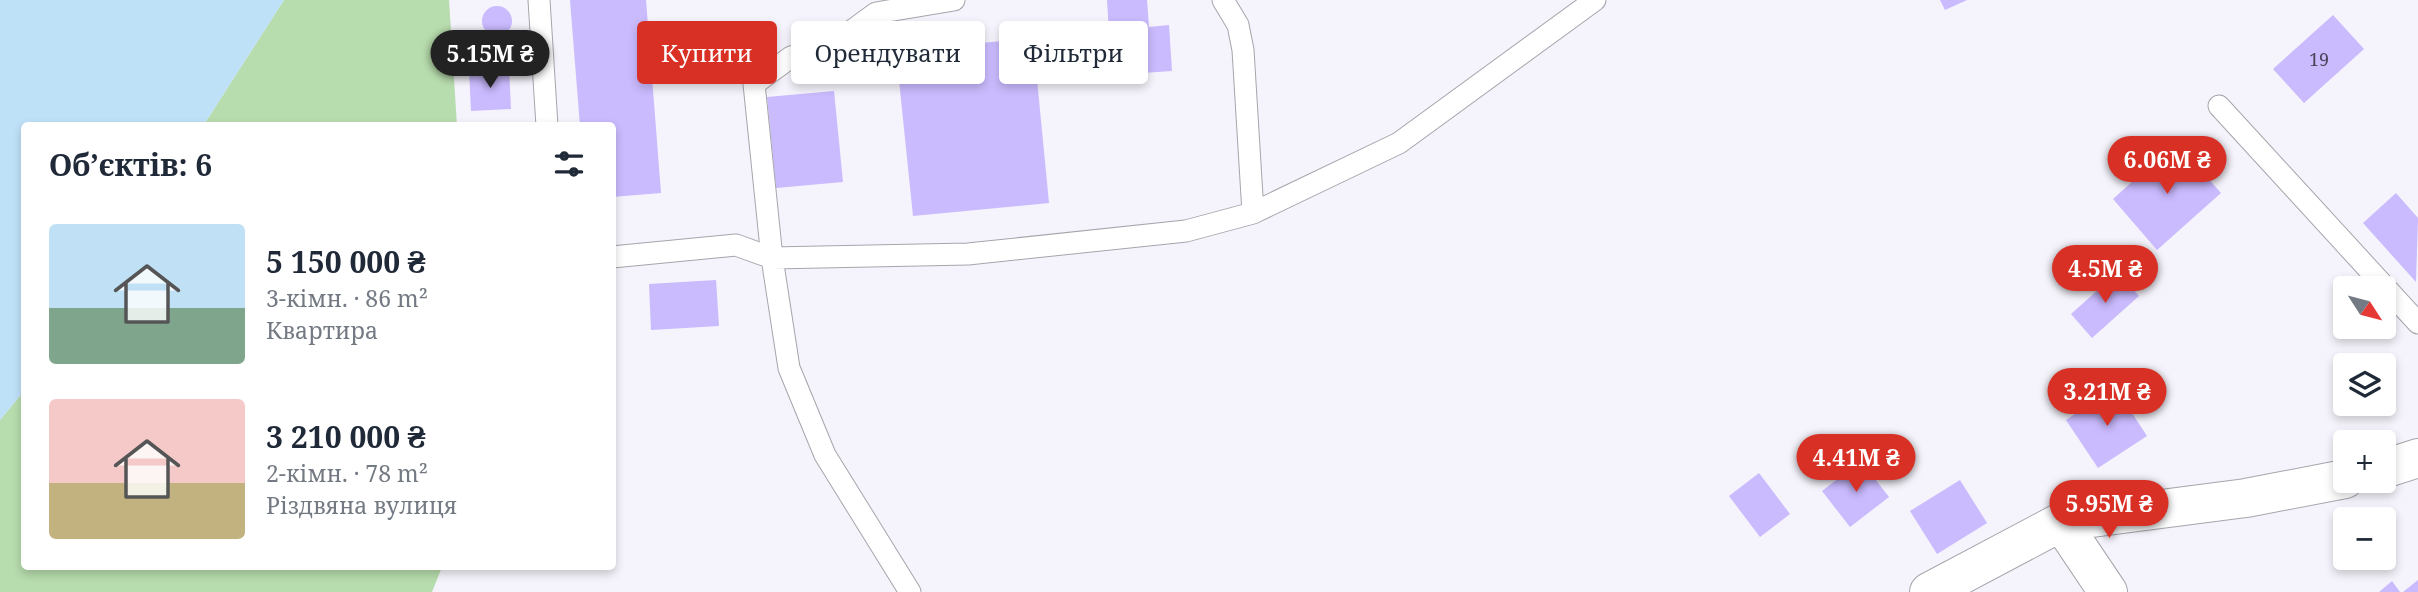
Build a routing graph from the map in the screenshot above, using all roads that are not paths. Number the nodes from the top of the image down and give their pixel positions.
1 (539, 0) edge
2 (954, 0) edge
3 (1223, 0) edge
4 (1595, 0) edge
5 (875, 7) edge
6 (2218, 106) dead end
7 (547, 122) edge
8 (1253, 214) junction
9 (616, 257) edge
10 (772, 258) junction
11 (2418, 323) edge
12 (2418, 458) edge
13 (2396, 465) edge
14 (2333, 481) edge
15 (2061, 522) junction
16 (910, 592) edge
17 (1929, 592) edge
18 (2108, 592) edge

1 - 7 lane
2 - 5 lane
3 - 8 lane
4 - 8 lane
5 - 10 lane
6 - 11 lane
8 - 10 lane
9 - 10 lane
10 - 16 lane
12 - 13 street
14 - 15 street
15 - 17 street
15 - 18 street

